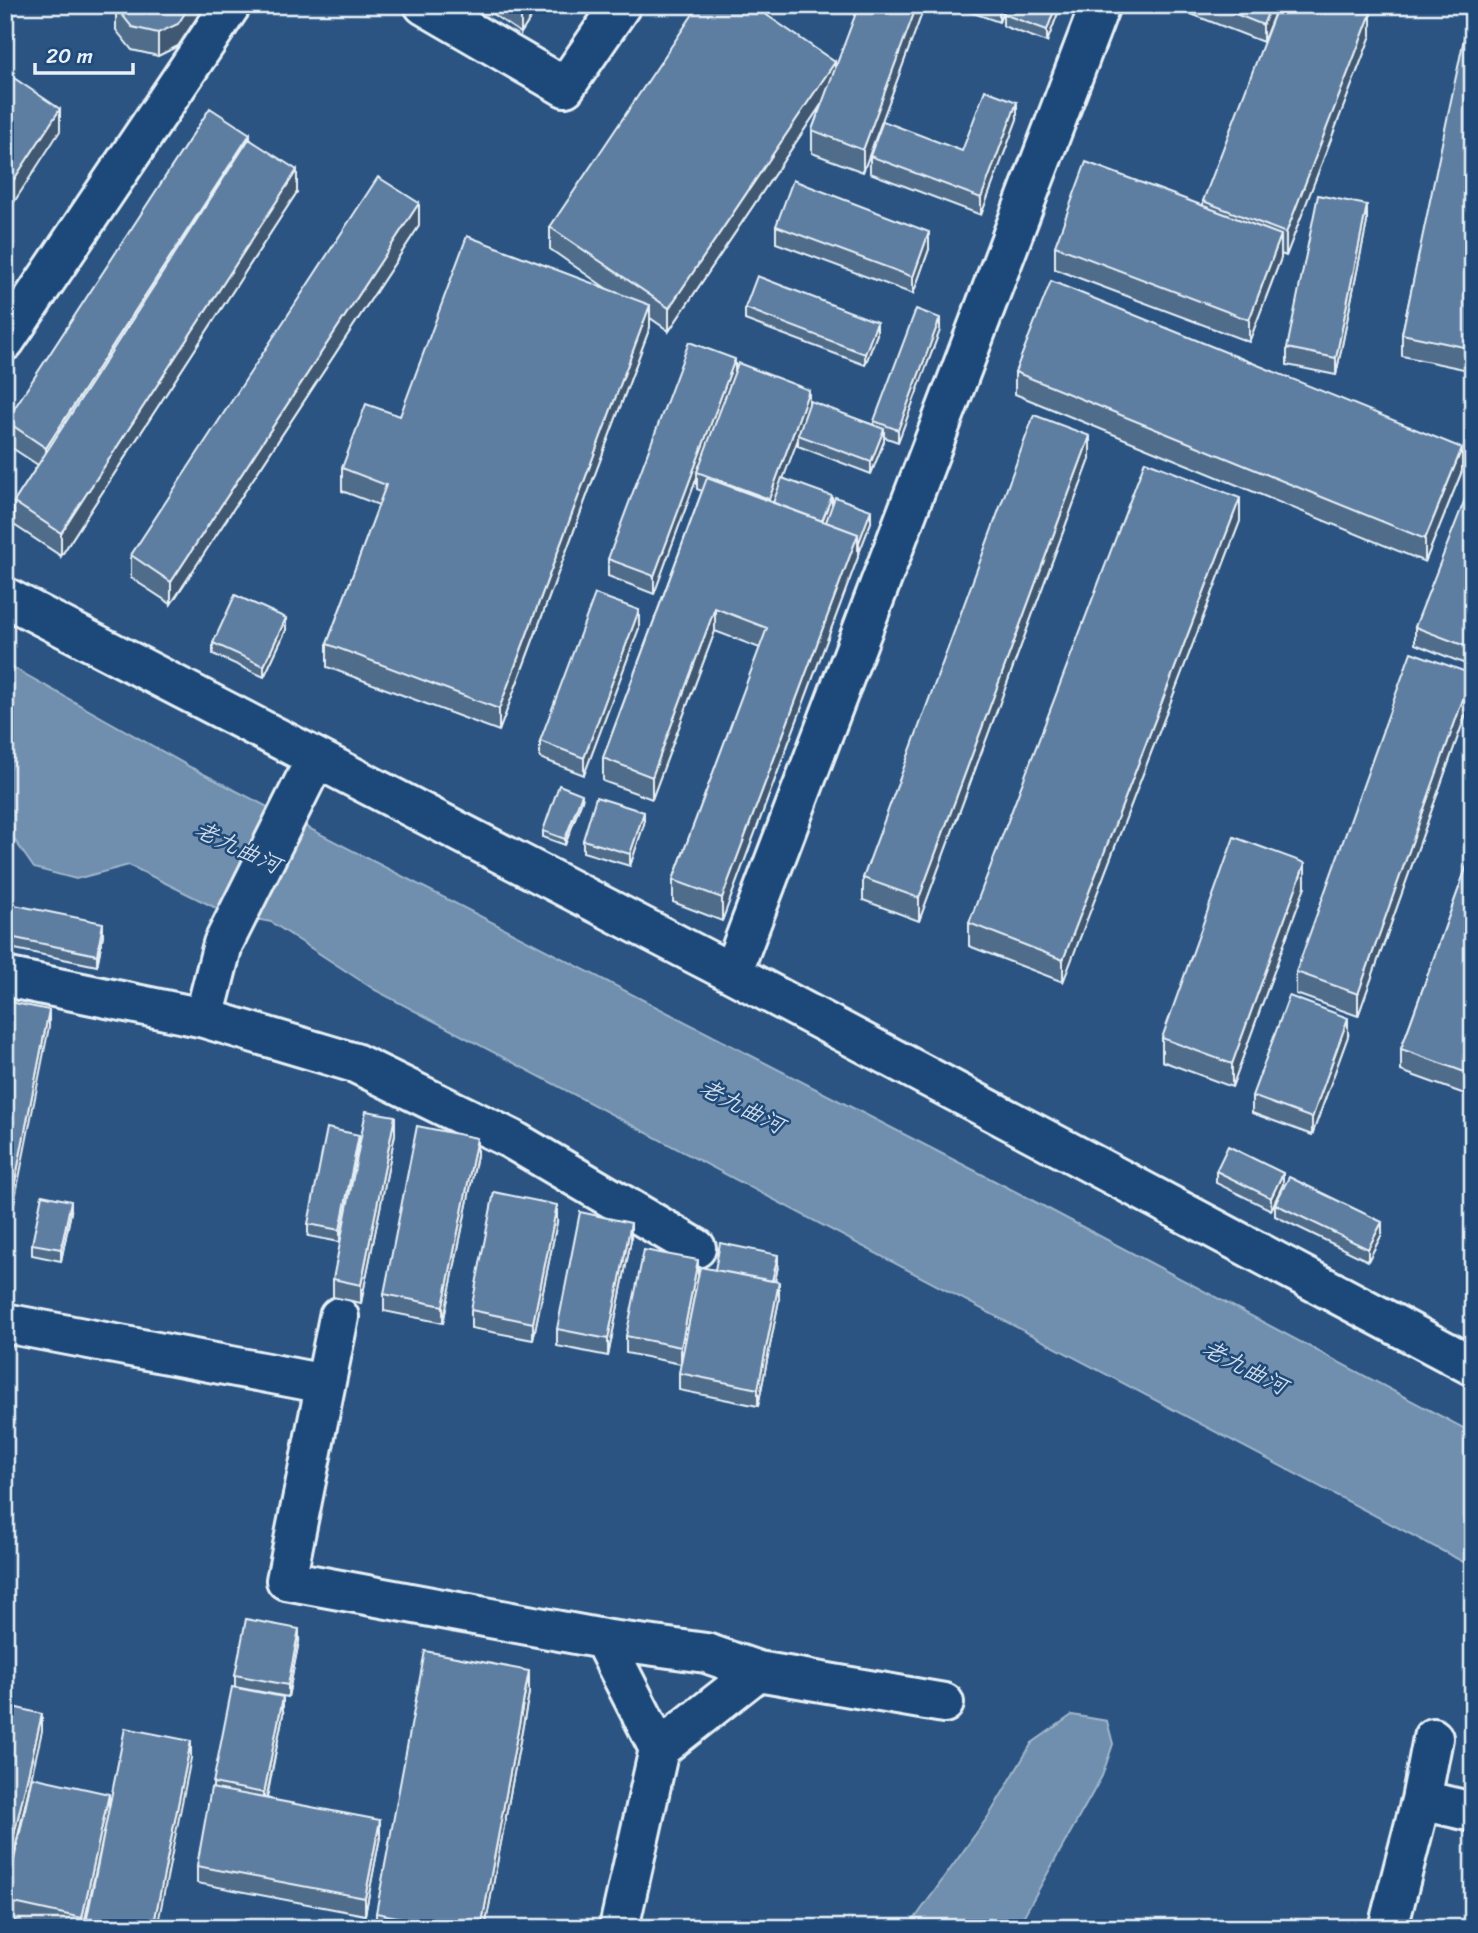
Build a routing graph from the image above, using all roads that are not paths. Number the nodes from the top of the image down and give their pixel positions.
1 (231, 5) edge
2 (424, 5) edge
3 (621, 5) edge
4 (1100, 5) edge
5 (5, 341) edge
6 (5, 597) edge
7 (316, 758) junction
8 (732, 972) junction
9 (5, 977) edge
10 (204, 1018) junction
11 (696, 1248) dead end
12 (339, 1317) dead end
13 (5, 1323) edge
14 (1473, 1366) edge
15 (325, 1384) junction
16 (603, 1639) junction
17 (758, 1671) junction
18 (944, 1703) dead end
19 (1433, 1738) dead end
20 (659, 1749) junction
21 (1421, 1800) junction
22 (1473, 1812) edge
23 (618, 1928) edge
24 (1388, 1928) edge

1 - 5 street
2 - 3 street
4 - 8 street
6 - 7 street
7 - 8 street
7 - 10 street
8 - 14 street
9 - 10 street
10 - 11 street
12 - 15 street
13 - 15 street
15 - 16 street
16 - 17 street
16 - 20 street
17 - 18 street
17 - 20 street
19 - 21 street
20 - 23 street
21 - 22 street
21 - 24 street

